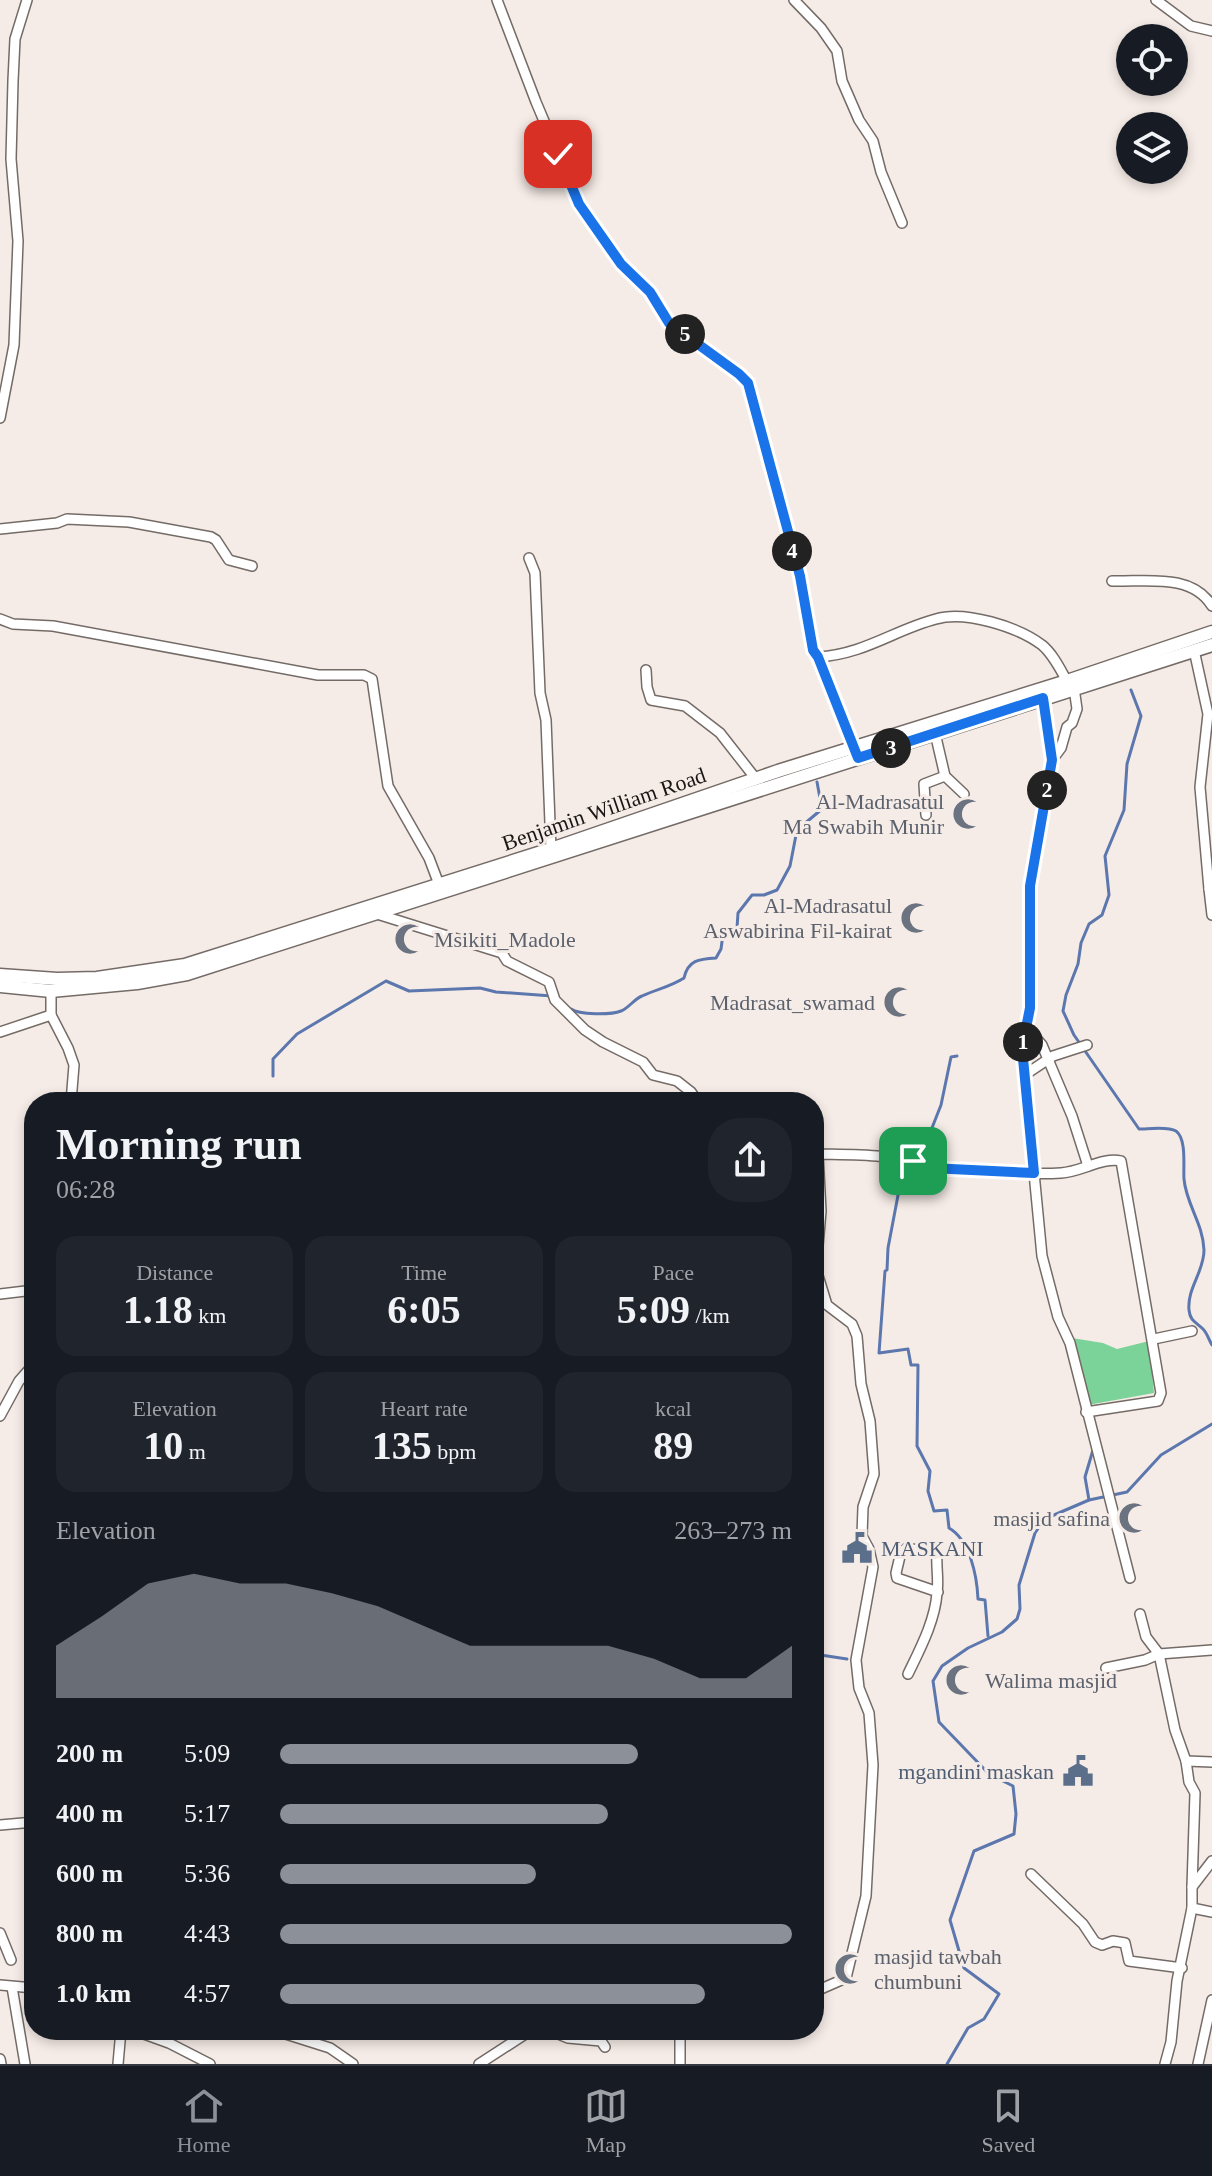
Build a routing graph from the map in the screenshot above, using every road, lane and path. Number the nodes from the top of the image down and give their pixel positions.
1 (27, 0) edge
2 (497, 0) edge
3 (794, 0) edge
4 (1156, 0) edge
5 (1212, 31) edge
6 (0, 159) edge
7 (11, 159) junction
8 (902, 223) dead end
9 (0, 418) edge
10 (0, 529) edge
11 (529, 558) dead end
12 (252, 566) dead end
13 (1112, 581) dead end
14 (1212, 606) edge
15 (0, 619) edge
16 (1212, 632) edge
17 (1212, 645) edge
18 (1194, 650) junction
19 (818, 657) junction
20 (646, 670) dead end
21 (1070, 685) junction
22 (1043, 698) junction
23 (1210, 714) edge
24 (935, 733) junction
25 (856, 753) junction
26 (1052, 760) junction
27 (945, 776) junction
28 (756, 779) junction
29 (964, 794) dead end
30 (926, 815) dead end
31 (551, 849) junction
32 (1209, 858) edge
33 (1210, 889) edge
34 (440, 890) junction
35 (377, 914) junction
36 (1212, 915) edge
37 (0, 975) edge
38 (0, 986) edge
39 (51, 991) junction
40 (51, 1015) junction
41 (0, 1032) edge
42 (1026, 1033) junction
43 (1087, 1045) dead end
44 (1047, 1060) junction
45 (1026, 1074) junction
46 (72, 1092) edge
47 (691, 1092) edge
48 (824, 1154) edge
49 (1088, 1166) junction
50 (1034, 1173) junction
51 (24, 1291) edge
52 (0, 1294) edge
53 (824, 1295) edge
54 (1192, 1331) dead end
55 (1154, 1339) junction
56 (24, 1375) edge
57 (1086, 1412) junction
58 (0, 1416) edge
59 (1130, 1578) dead end
60 (938, 1592) junction
61 (1140, 1614) dead end
62 (1212, 1650) edge
63 (1159, 1654) junction
64 (1106, 1668) dead end
65 (908, 1674) dead end
66 (1186, 1761) junction
67 (1212, 1762) edge
68 (24, 1823) edge
69 (0, 1825) edge
70 (1212, 1861) edge
71 (1031, 1874) dead end
72 (1192, 1887) junction
73 (1192, 1908) junction
74 (1212, 1912) edge
75 (0, 1933) edge
76 (11, 1960) dead end
77 (1182, 1968) junction
78 (0, 1985) edge
79 (12, 1987) junction
80 (24, 1988) edge
81 (824, 1988) edge
82 (1212, 2000) edge
83 (1208, 2039) edge
84 (120, 2040) edge
85 (161, 2040) edge
86 (305, 2040) edge
87 (516, 2040) edge
88 (590, 2040) edge
89 (680, 2040) edge
90 (605, 2047) dead end
91 (25, 2064) edge
92 (118, 2064) edge
93 (210, 2064) edge
94 (353, 2064) edge
95 (479, 2064) edge
96 (680, 2064) edge
97 (1165, 2064) edge
98 (1198, 2064) edge

1 - 7 street
2 - 19 street
3 - 8 street
4 - 5 street
6 - 7 street
7 - 9 street
10 - 12 street
11 - 31 street
13 - 14 street
15 - 34 street
16 - 21 main road, Benjamin William Road
17 - 18 main road, Benjamin William Road
18 - 21 main road, Benjamin William Road
18 - 23 street
19 - 21 street
19 - 25 street
20 - 28 street
21 - 22 main road, Benjamin William Road
21 - 25 main road, Benjamin William Road
21 - 26 street
22 - 24 main road, Benjamin William Road
22 - 26 street
23 - 32 street
24 - 25 main road, Benjamin William Road
24 - 27 street
25 - 28 main road, Benjamin William Road
25 - 34 main road, Benjamin William Road
26 - 42 street
27 - 29 street
27 - 30 street
28 - 31 main road, Benjamin William Road
31 - 34 main road, Benjamin William Road
32 - 33 street
33 - 36 street
34 - 35 main road, Benjamin William Road
34 - 37 main road, Benjamin William Road
35 - 39 main road, Benjamin William Road
35 - 47 street
38 - 39 main road, Benjamin William Road
39 - 40 street
40 - 41 street
40 - 46 street
42 - 44 street
42 - 45 street
43 - 44 street
44 - 45 street
44 - 49 street
45 - 50 street
48 - 50 street
49 - 50 street
49 - 55 street
50 - 57 street
51 - 52 street
53 - 81 street
54 - 55 street
55 - 57 street
56 - 58 street
57 - 59 street
60 - 60 street
60 - 65 street
61 - 63 street
62 - 63 street
63 - 64 street
63 - 66 street
66 - 67 street
66 - 72 street
68 - 69 street
70 - 72 street
71 - 77 street
72 - 73 street
73 - 74 street
73 - 77 street
75 - 76 street
77 - 97 street
78 - 79 street
79 - 80 street
79 - 91 street
82 - 83 street
83 - 98 street
84 - 92 street
85 - 93 street
86 - 94 street
87 - 95 street
88 - 90 street
89 - 96 street

